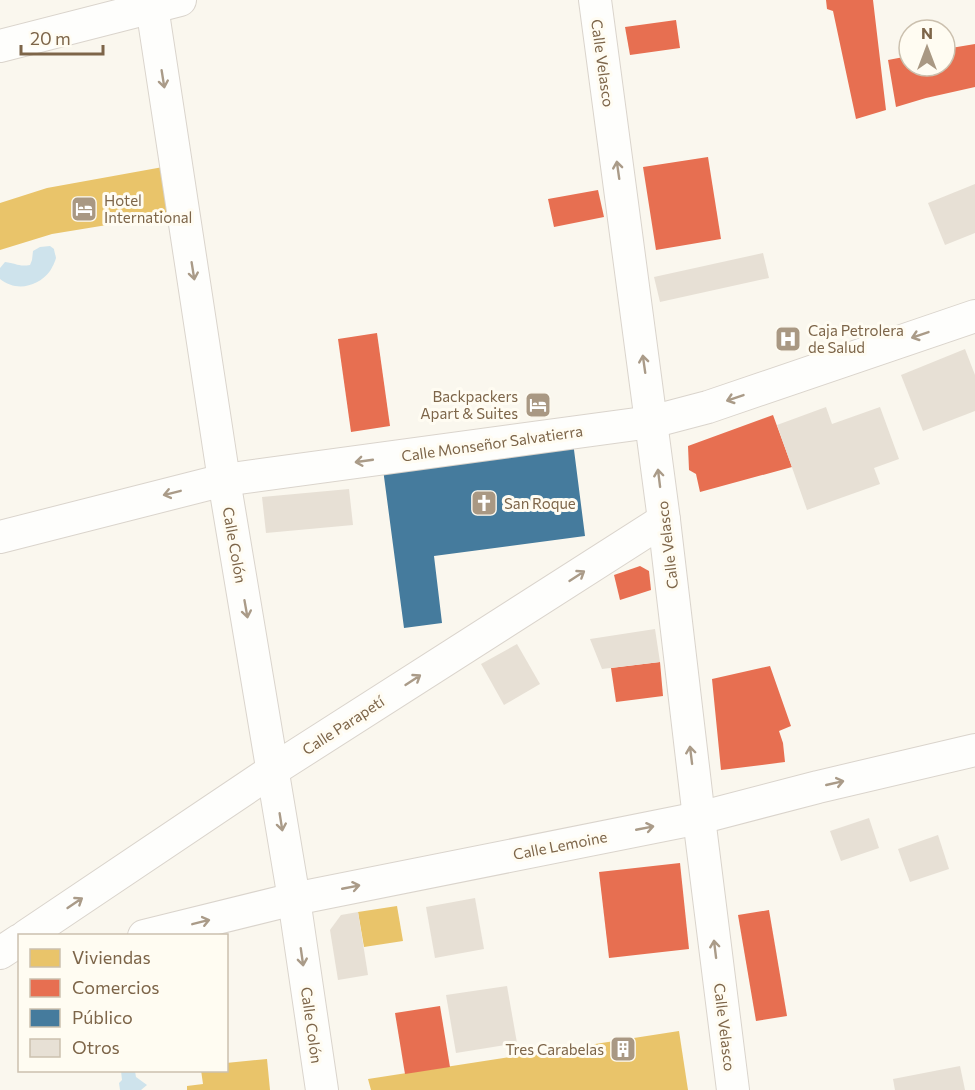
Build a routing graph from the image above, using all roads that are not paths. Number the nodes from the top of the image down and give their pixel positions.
1 (595, 0) edge
2 (161, 2) edge
3 (0, 46) edge
4 (975, 316) edge
5 (651, 422) junction
6 (224, 480) junction
7 (664, 520) junction
8 (0, 537) edge
9 (975, 750) edge
10 (273, 770) junction
11 (699, 818) junction
12 (294, 899) junction
13 (29, 934) edge
14 (152, 934) edge
15 (18, 941) edge
16 (0, 953) edge
17 (18, 966) edge
18 (0, 971) edge
19 (321, 1090) edge
20 (733, 1090) edge

5 -> 1 street, Calle Velasco
2 - 3 street
2 -> 6 street, Calle Colón
4 -> 5 street, Calle Monseñor Salvatierra
5 -> 6 street, Calle Monseñor Salvatierra
7 -> 5 street, Calle Velasco
6 -> 8 street, Calle Monseñor Salvatierra
6 -> 10 street, Calle Colón
10 -> 7 street, Calle Parapetí
11 -> 7 street, Calle Velasco
11 -> 9 street, Calle Lemoine
10 -> 12 street, Calle Colón
13 -> 10 street, Calle Parapetí
12 -> 11 street, Calle Lemoine
20 -> 11 street, Calle Velasco
14 -> 12 street, Calle Lemoine
12 -> 19 street, Calle Colón
15 - 16 street
17 - 18 street

